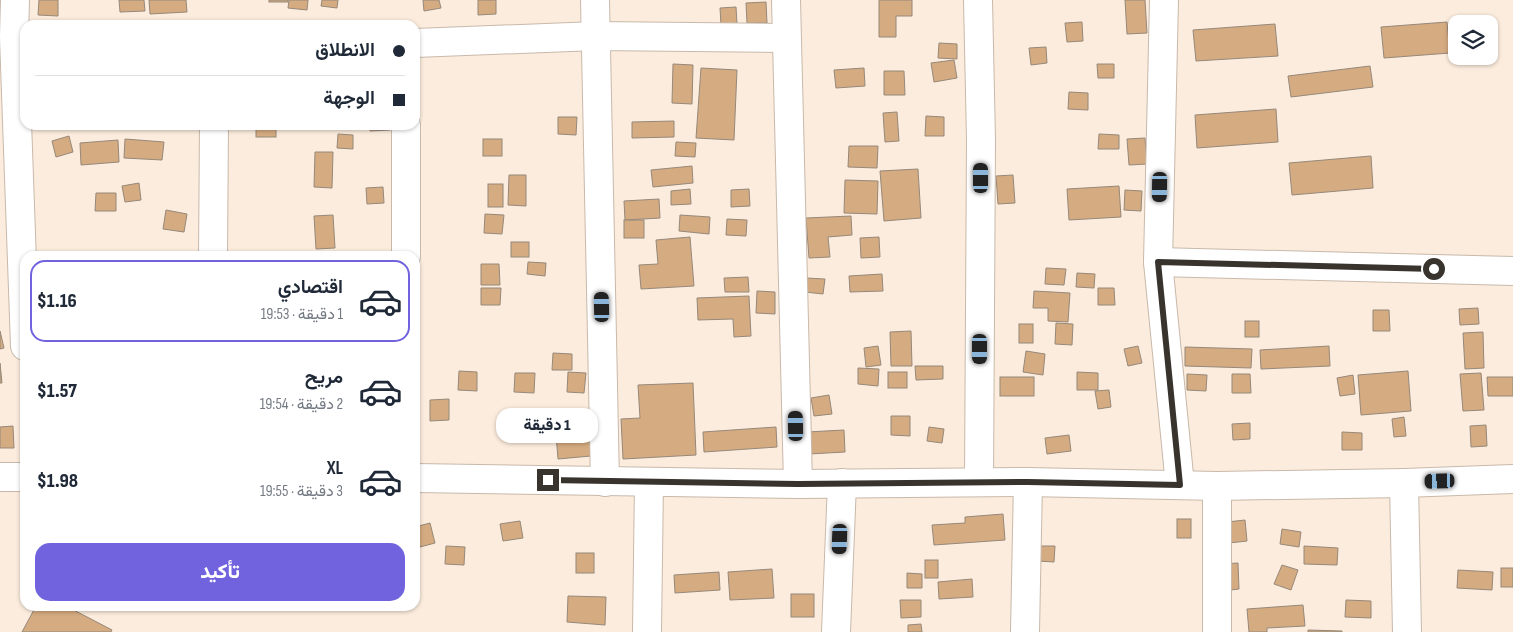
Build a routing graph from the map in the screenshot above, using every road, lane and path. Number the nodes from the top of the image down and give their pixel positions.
1 (15, 0) edge
2 (595, 0) edge
3 (786, 0) edge
4 (978, 0) edge
5 (1164, 0) edge
6 (596, 36) junction
7 (13, 37) edge
8 (786, 38) junction
9 (420, 42) edge
10 (214, 130) edge
11 (406, 130) edge
12 (21, 251) edge
13 (213, 251) edge
14 (406, 251) edge
15 (1158, 262) junction
16 (1513, 271) edge
17 (0, 477) edge
18 (20, 477) edge
19 (420, 478) edge
20 (1513, 479) edge
21 (605, 482) junction
22 (649, 482) junction
23 (979, 482) junction
24 (1028, 482) junction
25 (842, 483) junction
26 (1404, 483) junction
27 (798, 484) junction
28 (1180, 485) junction
29 (1217, 486) junction
30 (647, 632) edge
31 (836, 632) edge
32 (1025, 632) edge
33 (1217, 632) edge
34 (1407, 632) edge

1 - 7 street
2 - 6 street
3 - 8 street
4 - 23 street
5 - 15 street
6 - 8 street
6 - 9 street
6 - 21 street
7 - 12 street
8 - 27 street
10 - 13 street
11 - 14 street
15 - 16 street
15 - 28 street
17 - 18 street
19 - 21 street
20 - 26 street
21 - 22 street
22 - 27 street
22 - 30 street
23 - 24 street
23 - 25 street
24 - 28 street
24 - 32 street
25 - 27 street
25 - 31 street
26 - 29 street
26 - 34 street
28 - 29 street
29 - 33 street

